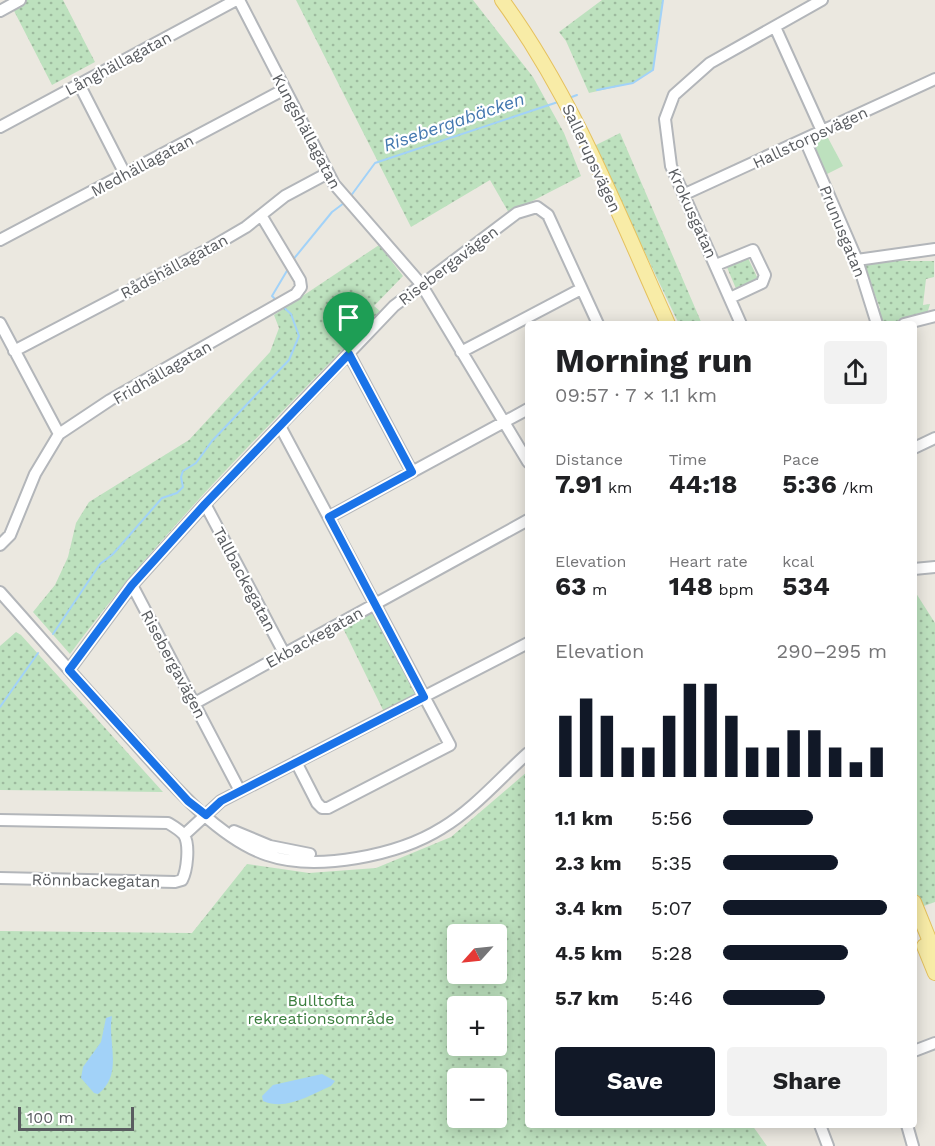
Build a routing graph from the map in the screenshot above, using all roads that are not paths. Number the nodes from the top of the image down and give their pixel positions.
1 (20, 0) edge
2 (238, 0) edge
3 (502, 0) edge
4 (822, 0) edge
5 (807, 4) edge
6 (0, 11) edge
7 (775, 27) junction
8 (935, 79) edge
9 (79, 84) junction
10 (285, 89) junction
11 (0, 126) edge
12 (822, 131) junction
13 (805, 140) junction
14 (328, 173) junction
15 (125, 174) junction
16 (685, 194) junction
17 (261, 215) junction
18 (0, 240) edge
19 (935, 249) edge
20 (857, 260) junction
21 (716, 265) junction
22 (421, 284) junction
23 (581, 289) junction
24 (730, 298) junction
25 (935, 316) edge
26 (597, 321) edge
27 (667, 321) edge
28 (740, 321) edge
29 (876, 321) edge
30 (916, 321) edge
31 (0, 323) edge
32 (14, 351) junction
33 (461, 351) junction
34 (349, 354) junction
35 (525, 410) edge
36 (504, 421) junction
37 (280, 426) junction
38 (59, 434) junction
39 (935, 438) edge
40 (917, 445) edge
41 (525, 457) edge
42 (412, 472) junction
43 (205, 504) junction
44 (329, 517) junction
45 (525, 522) edge
46 (0, 545) edge
47 (935, 567) edge
48 (917, 569) edge
49 (132, 585) junction
50 (0, 592) edge
51 (375, 604) junction
52 (525, 645) edge
53 (284, 653) junction
54 (69, 670) junction
55 (424, 697) junction
56 (195, 702) junction
57 (525, 756) edge
58 (296, 762) junction
59 (240, 791) junction
60 (206, 815) junction
61 (0, 820) edge
62 (184, 835) junction
63 (0, 878) edge
64 (917, 909) edge
65 (917, 928) edge
66 (935, 954) edge
67 (935, 973) edge
68 (935, 1043) edge
69 (917, 1050) edge
70 (821, 1128) edge
71 (909, 1128) edge
72 (828, 1146) edge
73 (913, 1146) edge

1 - 6 street
2 - 9 street, Långhällagatan
2 - 10 street, Kungshällagatan
3 - 27 main road, Sallerupsvägen
4 - 5 street, Krokusgatan
5 - 7 street, Krokusgatan
7 - 12 street
7 - 16 street, Krokusgatan
8 - 12 street, Hallstorpsvägen
9 - 11 street, Långhällagatan
9 - 15 street
10 - 14 street, Kungshällagatan
10 - 15 street, Medhällagatan
12 - 13 street, Hallstorpsvägen
13 - 16 street, Hallstorpsvägen
13 - 20 street, Prunusgatan
14 - 17 street, Rådshällagatan
14 - 22 street, Kungshällagatan
15 - 18 street, Medhällagatan
16 - 21 street, Krokusgatan
17 - 32 street, Rådshällagatan
17 - 38 street, Fridhällagatan
19 - 20 street
20 - 29 street, Prunusgatan
21 - 24 street, Krokusgatan
21 - 24 street
22 - 23 street, Risebergavägen
22 - 33 street, Kungshällagatan
22 - 34 street, Risebergavägen
23 - 26 street
23 - 33 street
24 - 28 street, Krokusgatan
25 - 30 street
31 - 32 street
32 - 38 street
33 - 36 street, Kungshällagatan
34 - 37 street, Risebergavägen
34 - 42 street
35 - 36 street
36 - 41 street, Kungshällagatan
36 - 42 street
37 - 43 street, Risebergavägen
37 - 44 street
38 - 46 street, Fridhällagatan
39 - 40 street
42 - 44 street
43 - 49 street, Risebergavägen
43 - 53 street, Tallbackegatan
44 - 51 street
45 - 51 street, Ekbackegatan
47 - 48 street
49 - 54 street
49 - 56 street, Risebergavägen
50 - 54 street
51 - 53 street, Ekbackegatan
51 - 55 street
52 - 55 street
53 - 56 street, Ekbackegatan
54 - 60 street
55 - 58 street
55 - 58 street
56 - 59 street, Risebergavägen
57 - 60 street
58 - 59 street
59 - 60 street
60 - 62 street
61 - 62 street
62 - 63 street, Rönnbackegatan
64 - 66 main road
65 - 67 main road
68 - 69 street
70 - 72 street
71 - 73 street

